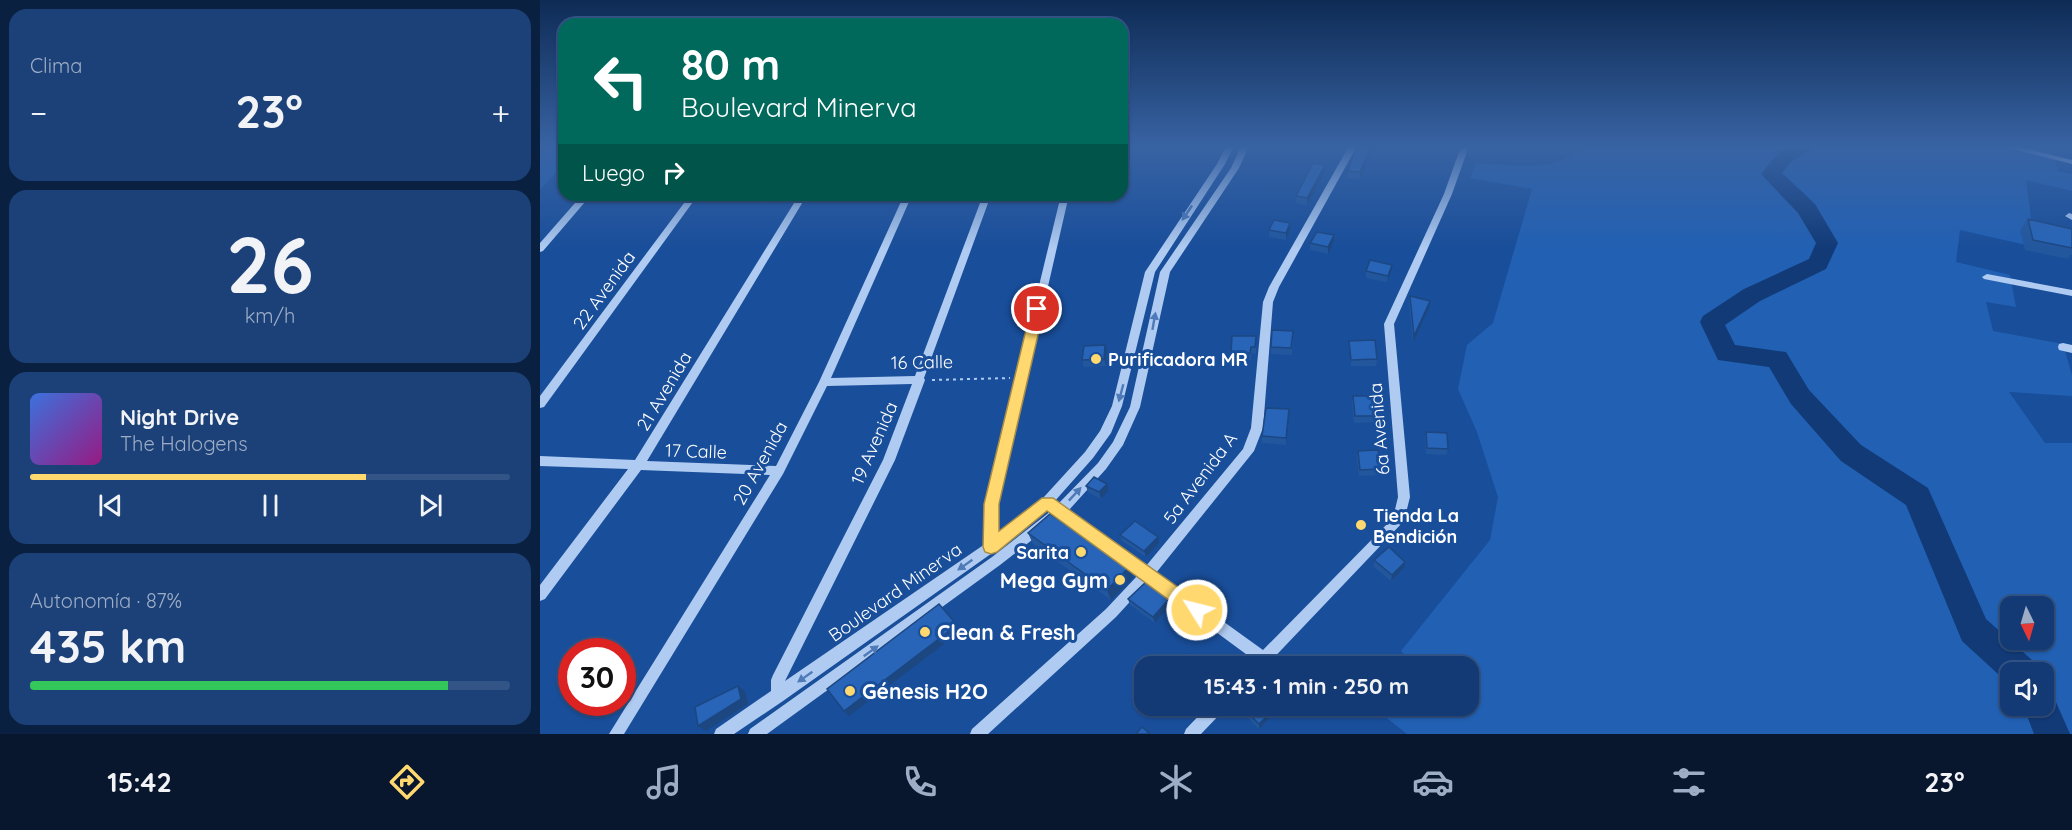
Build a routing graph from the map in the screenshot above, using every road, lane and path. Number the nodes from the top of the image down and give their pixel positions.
1 (1210, 180) edge
2 (1227, 180) edge
3 (1334, 180) edge
4 (1453, 180) edge
5 (582, 201) edge
6 (690, 201) edge
7 (798, 201) edge
8 (905, 201) edge
9 (985, 201) edge
10 (1064, 201) edge
11 (540, 249) edge
12 (1987, 277) dead end
13 (2072, 293) edge
14 (1021, 378) junction
15 (920, 380) junction
16 (824, 382) junction
17 (540, 404) edge
18 (540, 461) edge
19 (637, 467) junction
20 (779, 471) junction
21 (1047, 502) junction
22 (1060, 511) junction
23 (991, 547) junction
24 (1147, 574) junction
25 (540, 595) edge
26 (1252, 656) edge
27 (1268, 656) edge
28 (778, 696) junction
29 (1208, 716) edge
30 (616, 734) edge
31 (721, 734) edge
32 (755, 734) edge
33 (977, 734) edge
34 (1191, 734) edge

1 -> 21 street, Boulevard Minerva
22 -> 2 street, Boulevard Minerva
3 - 24 street, 5a Avenida A
4 - 27 street, 6a Avenida
5 - 11 street
6 - 17 street, 22 Avenida
7 - 19 street, 21 Avenida
8 - 16 street, 20 Avenida
9 - 15 street, 19 Avenida
10 - 14 street
12 - 13 street
14 - 15 path, 16 Calle
14 - 23 street
15 - 16 street, 16 Calle
15 - 28 street, 19 Avenida
16 - 20 street, 20 Avenida
18 - 19 street, 17 Calle
19 - 20 street, 17 Calle
19 - 25 street, 21 Avenida
20 - 30 street, 20 Avenida
21 - 22 street
21 - 23 street, Boulevard Minerva
22 - 24 street
32 -> 22 street, Boulevard Minerva
23 -> 28 street, Boulevard Minerva
24 - 26 street
24 - 33 street, 5a Avenida A
28 - 31 street, Boulevard Minerva
29 - 34 street

